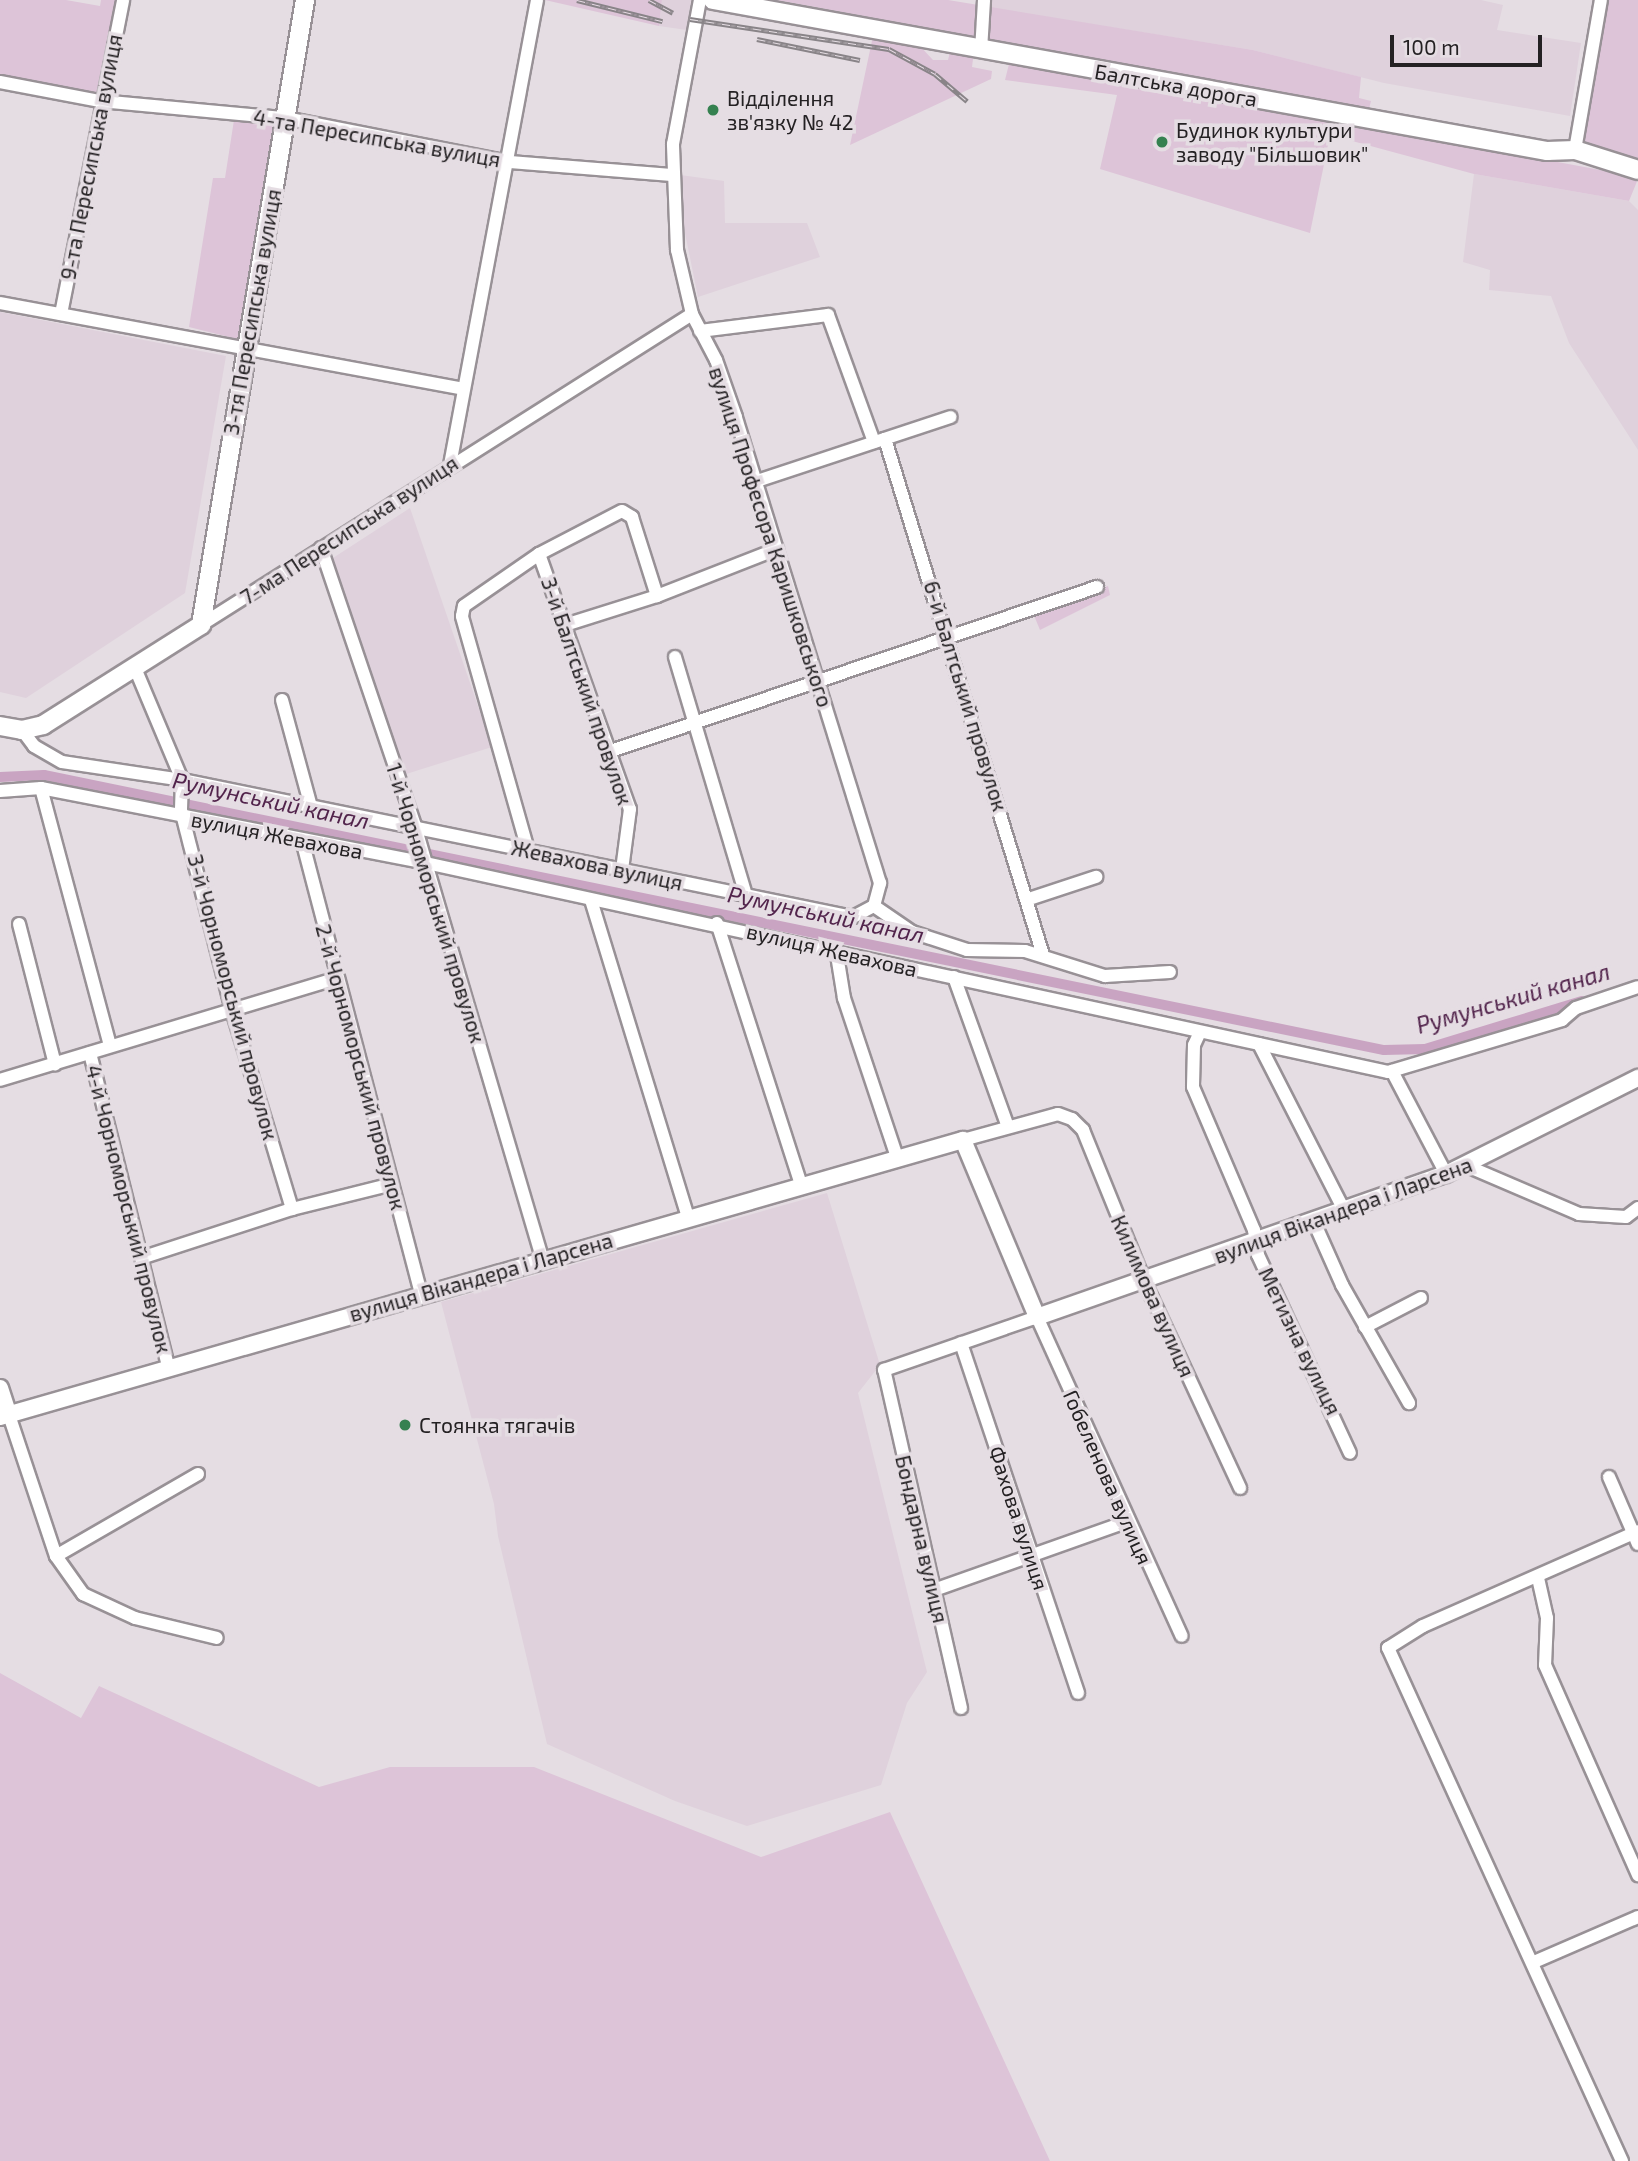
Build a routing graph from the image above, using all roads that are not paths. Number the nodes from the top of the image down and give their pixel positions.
1 (123, 0) edge
2 (305, 0) edge
3 (537, 0) edge
4 (700, 0) edge
5 (713, 0) edge
6 (984, 0) edge
7 (1601, 0) edge
8 (981, 51) junction
9 (0, 82) edge
10 (100, 100) junction
11 (285, 118) junction
12 (1575, 150) junction
13 (510, 162) junction
14 (1638, 170) edge
15 (671, 175) junction
16 (0, 303) edge
17 (61, 314) junction
18 (692, 314) junction
19 (700, 331) junction
20 (245, 345) junction
21 (463, 389) junction
22 (951, 417) dead end
23 (879, 440) junction
24 (450, 465) junction
25 (754, 482) junction
26 (321, 548) junction
27 (777, 549) junction
28 (539, 554) junction
29 (1097, 587) dead end
30 (657, 596) junction
31 (201, 625) junction
32 (565, 625) junction
33 (947, 638) junction
34 (675, 656) dead end
35 (135, 668) junction
36 (818, 682) junction
37 (282, 700) dead end
38 (697, 723) junction
39 (0, 726) edge
40 (22, 730) junction
41 (611, 751) junction
42 (181, 783) junction
43 (41, 788) junction
44 (0, 791) edge
45 (311, 807) junction
46 (183, 814) junction
47 (416, 829) junction
48 (302, 840) junction
49 (528, 850) junction
50 (425, 860) junction
51 (622, 870) junction
52 (1096, 877) dead end
53 (746, 895) junction
54 (1029, 899) junction
55 (591, 900) junction
56 (874, 906) junction
57 (717, 923) junction
58 (19, 924) dead end
59 (837, 955) junction
60 (1043, 955) junction
61 (1170, 972) dead end
62 (954, 977) junction
63 (337, 978) junction
64 (1638, 987) edge
65 (232, 1010) junction
66 (1200, 1032) junction
67 (1259, 1044) junction
68 (110, 1046) junction
69 (90, 1053) junction
70 (55, 1064) junction
71 (1392, 1071) junction
72 (1638, 1078) edge
73 (0, 1080) edge
74 (1058, 1114) joint
75 (1007, 1127) junction
76 (963, 1140) junction
77 (898, 1160) junction
78 (1467, 1166) junction
79 (1446, 1174) junction
80 (392, 1184) junction
81 (802, 1187) junction
82 (1638, 1208) edge
83 (292, 1209) junction
84 (1345, 1212) junction
85 (688, 1218) junction
86 (1314, 1222) junction
87 (1256, 1243) junction
88 (144, 1257) junction
89 (542, 1260) junction
90 (1145, 1283) junction
91 (421, 1293) junction
92 (1421, 1298) dead end
93 (1037, 1317) junction
94 (1365, 1327) junction
95 (961, 1343) junction
96 (168, 1365) junction
97 (884, 1370) joint
98 (0, 1388) edge
99 (1409, 1403) dead end
100 (4, 1414) edge
101 (1350, 1453) dead end
102 (198, 1474) dead end
103 (1609, 1477) dead end
104 (1240, 1488) dead end
105 (1126, 1522) junction
106 (1637, 1536) edge
107 (56, 1556) junction
108 (1031, 1558) junction
109 (1538, 1578) junction
110 (934, 1590) junction
111 (1182, 1636) dead end
112 (217, 1638) dead end
113 (1077, 1693) dead end
114 (961, 1708) dead end
115 (1638, 1875) edge
116 (1638, 1917) edge
117 (1534, 1962) junction
118 (1622, 2161) edge

1 - 10 street, 9-та Пересипська вулиця
2 - 11 main road, 3-тя Пересипська вулиця
3 - 13 street
4 - 15 street, вулиця Професора Каришковського
5 - 8 main road, Балтська дорога
6 - 8 street
7 - 12 street
8 - 12 main road, Балтська дорога
9 - 10 street, 4-та Пересипська вулиця
10 - 11 street, 4-та Пересипська вулиця
10 - 17 street, 9-та Пересипська вулиця
11 - 13 street, 4-та Пересипська вулиця
11 - 20 main road, 3-тя Пересипська вулиця
12 - 14 main road, Балтська дорога
13 - 15 street, 4-та Пересипська вулиця
13 - 21 street
15 - 18 street, вулиця Професора Каришковського
16 - 17 street
17 - 20 street
18 - 19 street, вулиця Професора Каришковського
18 - 24 street, 7-ма Пересипська вулиця
19 - 23 street, 6-й Балтський провулок
19 - 25 street, вулиця Професора Каришковського
20 - 21 street
20 - 31 main road, 3-тя Пересипська вулиця
21 - 24 street
22 - 23 street
23 - 25 street
23 - 33 street, 6-й Балтський провулок
24 - 26 street, 7-ма Пересипська вулиця
25 - 27 street, вулиця Професора Каришковського
26 - 31 street, 7-ма Пересипська вулиця
26 - 47 street, 1-й Чорноморський провулок
27 - 30 street
27 - 36 street, вулиця Професора Каришковського
28 - 30 street
28 - 32 street, 3-й Балтський провулок
28 - 49 street
29 - 33 street
30 - 32 street
31 - 35 main road, 7-ма Пересипська вулиця
32 - 41 street, 3-й Балтський провулок
33 - 36 street
33 - 54 street, 6-й Балтський провулок
34 - 38 street
35 - 40 main road, 7-ма Пересипська вулиця
35 - 42 street, 3-й Чорноморський провулок
36 - 38 street
36 - 56 street, вулиця Професора Каришковського
37 - 45 street
38 - 41 street
38 - 53 street
39 - 40 main road
40 - 42 street, Жевахова вулиця
41 - 51 street, 3-й Балтський провулок
42 - 45 street, Жевахова вулиця
42 - 46 street, 3-й Чорноморський провулок
43 - 44 street, вулиця Жевахова
43 - 46 street, вулиця Жевахова
43 - 68 street, 4-й Чорноморський провулок
45 - 47 street, Жевахова вулиця
46 - 48 street, вулиця Жевахова
46 - 65 street, 3-й Чорноморський провулок
47 - 49 street, Жевахова вулиця
47 - 50 street, 1-й Чорноморський провулок
48 - 50 street, вулиця Жевахова
48 - 63 street, 2-й Чорноморський провулок
49 - 51 street, Жевахова вулиця
50 - 55 street, вулиця Жевахова
50 - 89 street, 1-й Чорноморський провулок
51 - 53 street, Жевахова вулиця
52 - 54 street
53 - 56 street, Жевахова вулиця
54 - 60 street, 6-й Балтський провулок
55 - 57 street, вулиця Жевахова
55 - 85 street
56 - 60 street
57 - 59 street, вулиця Жевахова
57 - 81 street
58 - 70 street
59 - 62 street, вулиця Жевахова
59 - 77 street
60 - 61 street
62 - 66 street, вулиця Жевахова
62 - 75 street
63 - 65 street
63 - 80 street, 2-й Чорноморський провулок
64 - 71 street, вулиця Жевахова
65 - 68 street
65 - 83 street, 3-й Чорноморський провулок
66 - 67 street, вулиця Жевахова
66 - 87 street, Метизна вулиця
67 - 71 street, вулиця Жевахова
67 - 84 street
68 - 69 street
69 - 70 street
69 - 88 street, 4-й Чорноморський провулок
70 - 73 street
71 - 79 street
72 - 78 street, вулиця Вікандера і Ларсена
74 - 75 street, вулиця Вікандера і Ларсена
74 - 90 street, Килимова вулиця
75 - 76 street, вулиця Вікандера і Ларсена
76 - 77 street, вулиця Вікандера і Ларсена
76 - 93 street
77 - 81 street, вулиця Вікандера і Ларсена
78 - 79 street, вулиця Вікандера і Ларсена
78 - 82 street
79 - 84 street, вулиця Вікандера і Ларсена
80 - 83 street
80 - 91 street, 2-й Чорноморський провулок
81 - 85 street, вулиця Вікандера і Ларсена
83 - 88 street
84 - 86 street, вулиця Вікандера і Ларсена
85 - 89 street, вулиця Вікандера і Ларсена
86 - 87 street, вулиця Вікандера і Ларсена
86 - 94 street
87 - 90 street, вулиця Вікандера і Ларсена
87 - 101 street, Метизна вулиця
88 - 96 street, 4-й Чорноморський провулок
89 - 91 street, вулиця Вікандера і Ларсена
90 - 93 street, вулиця Вікандера і Ларсена
90 - 104 street, Килимова вулиця
91 - 96 street, вулиця Вікандера і Ларсена
92 - 94 street
93 - 95 street, вулиця Вікандера і Ларсена
93 - 105 street, Гобеленова вулиця
94 - 99 street
95 - 97 street, вулиця Вікандера і Ларсена
95 - 108 street, Фахова вулиця
96 - 100 street, вулиця Вікандера і Ларсена
97 - 110 street, Бондарна вулиця
98 - 100 street
100 - 107 street
102 - 107 street
103 - 106 street
105 - 108 street
105 - 111 street, Гобеленова вулиця
106 - 109 street
107 - 112 street
108 - 110 street
108 - 113 street, Фахова вулиця
109 - 115 street
109 - 117 street
110 - 114 street, Бондарна вулиця
116 - 117 street
117 - 118 street

